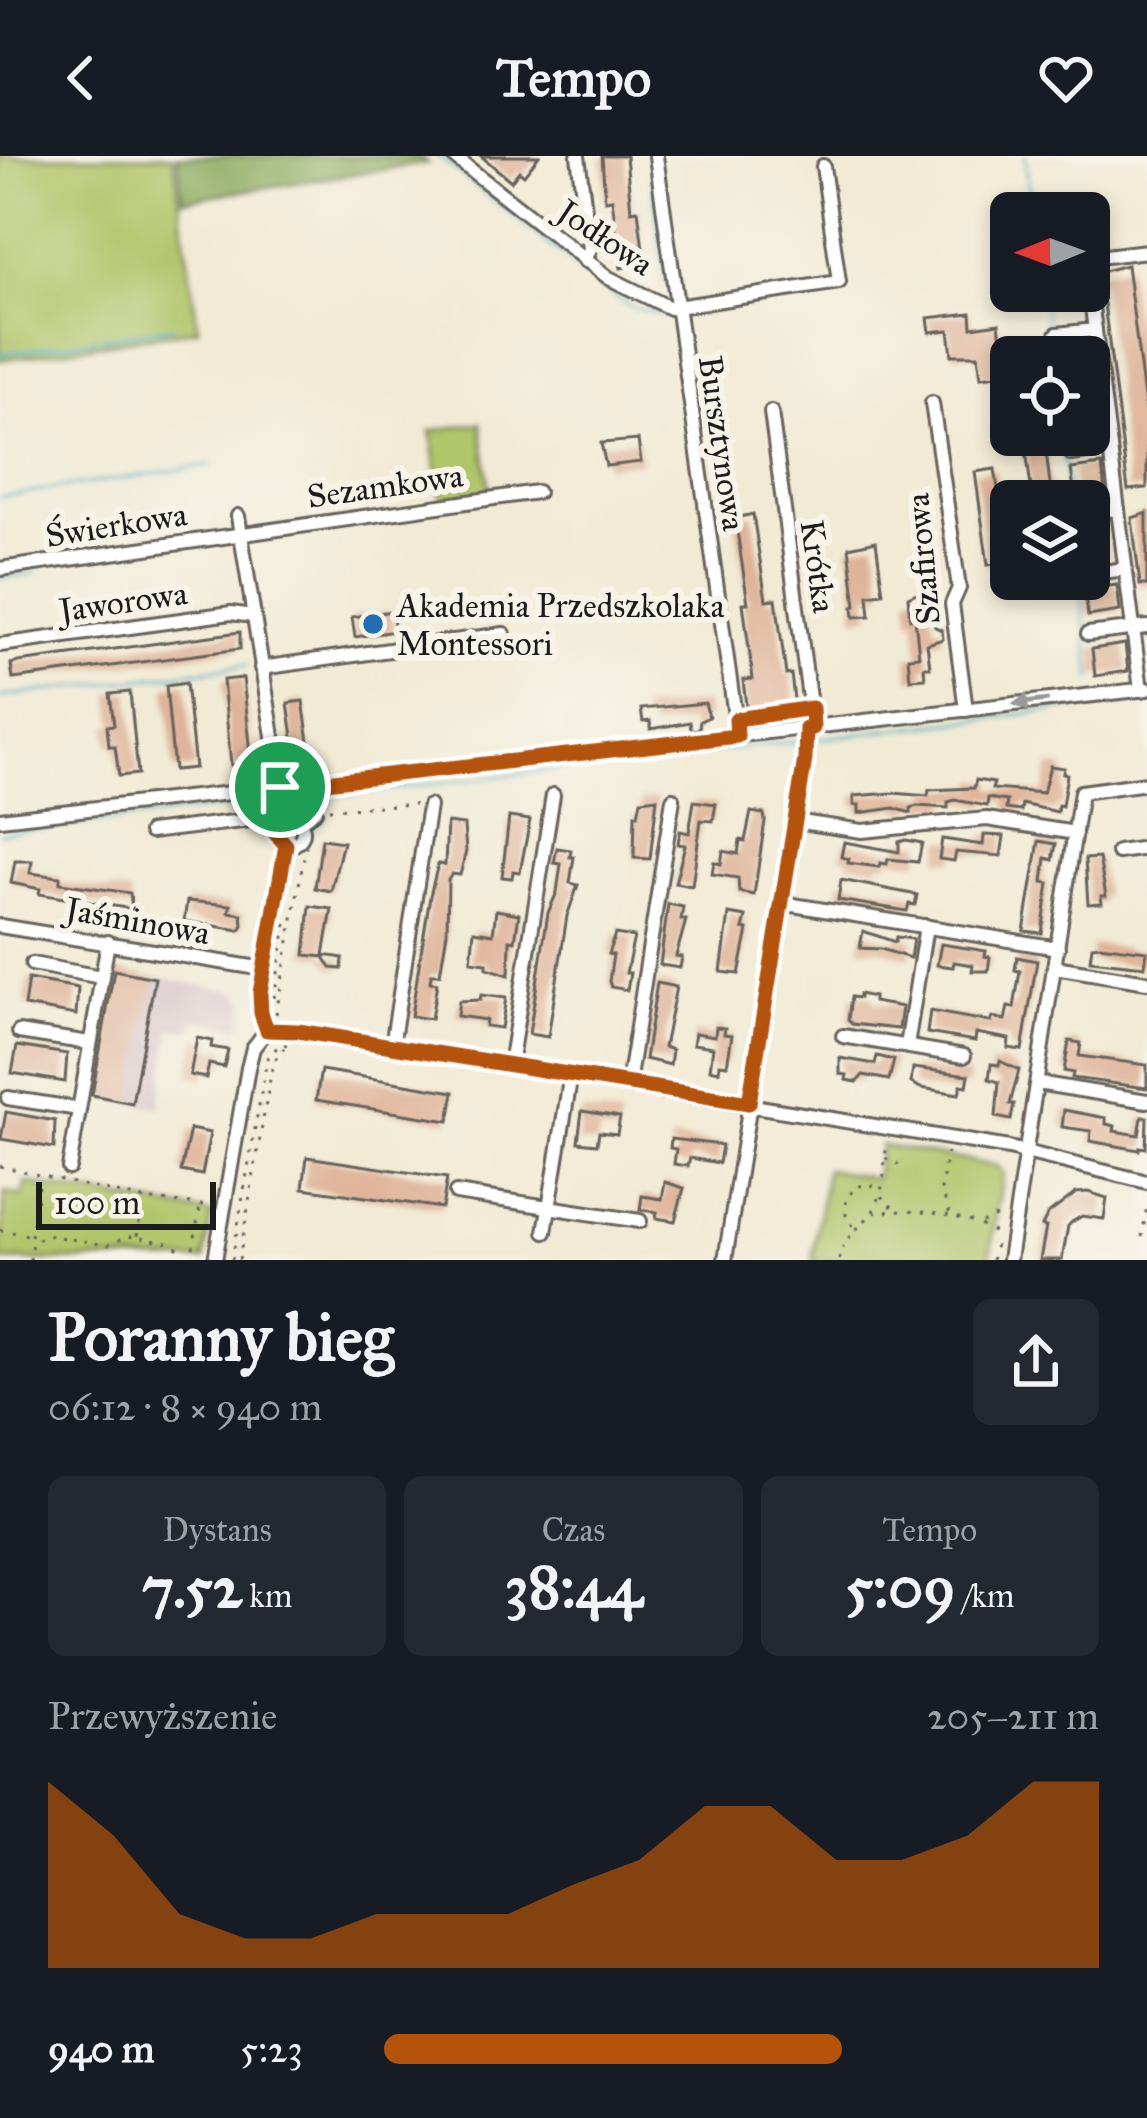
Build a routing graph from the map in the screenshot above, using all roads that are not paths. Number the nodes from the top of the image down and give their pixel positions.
1 (453, 156) edge
2 (578, 156) edge
3 (656, 156) edge
4 (823, 166) dead end
5 (1147, 251) edge
6 (1110, 255) edge
7 (584, 261) junction
8 (676, 308) junction
9 (1093, 312) edge
10 (1095, 330) junction
11 (1057, 334) dead end
12 (1095, 336) edge
13 (932, 404) dead end
14 (771, 412) dead end
15 (1110, 449) edge
16 (537, 492) dead end
17 (1118, 509) junction
18 (1110, 510) edge
19 (238, 516) dead end
20 (241, 532) junction
21 (0, 569) edge
22 (1125, 569) junction
23 (1110, 571) edge
24 (253, 616) junction
25 (1140, 627) edge
26 (504, 634) dead end
27 (1088, 634) dead end
28 (0, 645) edge
29 (261, 668) junction
30 (1144, 689) edge
31 (966, 710) junction
32 (809, 728) junction
33 (737, 736) junction
34 (1147, 783) edge
35 (280, 787) junction
36 (553, 795) dead end
37 (673, 799) dead end
38 (429, 806) road end
39 (0, 819) edge
40 (296, 819) junction
41 (794, 821) junction
42 (150, 832) dead end
43 (1075, 833) junction
44 (286, 845) junction
45 (1147, 848) edge
46 (1118, 852) dead end
47 (781, 903) junction
48 (2, 926) edge
49 (926, 926) junction
50 (108, 942) junction
51 (1058, 948) junction
52 (32, 964) dead end
53 (1055, 967) junction
54 (264, 969) junction
55 (101, 976) junction
56 (1147, 982) edge
57 (267, 1030) junction
58 (19, 1031) dead end
59 (843, 1036) dead end
60 (89, 1043) junction
61 (392, 1046) junction
62 (907, 1046) junction
63 (964, 1056) dead end
64 (510, 1065) junction
65 (571, 1075) junction
66 (1037, 1083) junction
67 (628, 1084) junction
68 (8, 1098) dead end
69 (1147, 1101) edge
70 (749, 1103) junction
71 (80, 1109) junction
72 (1026, 1151) junction
73 (69, 1168) dead end
74 (1147, 1182) edge
75 (456, 1192) dead end
76 (549, 1207) junction
77 (640, 1221) dead end
78 (545, 1232) dead end
79 (215, 1260) edge
80 (725, 1260) edge
81 (1009, 1260) edge

1 - 7 street, Jodłowa
2 - 7 street
3 - 8 street, Bursztynowa
4 - 8 street
5 - 6 street
7 - 8 street, Jodłowa
8 - 33 street, Bursztynowa
9 - 10 street
10 - 11 street
10 - 12 street
13 - 31 street, Szafirowa
14 - 32 street, Krótka
15 - 17 street
16 - 20 street, Sezamkowa
17 - 18 street
17 - 22 street
19 - 20 street
20 - 21 street, Świerkowa
20 - 24 street
22 - 23 street
22 - 25 street
24 - 28 street, Jaworowa
24 - 29 street
25 - 27 street
25 - 30 street
26 - 29 street
29 - 35 street
30 -> 31 street
31 - 32 street
32 - 33 street
32 - 41 street, Krótka
33 - 35 street
34 - 43 street
35 - 39 street
35 - 40 street
36 - 64 street
37 - 67 street
38 - 61 street
40 - 42 street
40 - 44 street
40 - 44 street
41 - 43 street
41 - 47 street, Krótka
43 - 51 street
44 - 54 street
45 - 46 street
47 - 49 street
47 - 70 street, Krótka
48 - 50 street, Jaśminowa
49 - 51 street
49 - 62 street
50 - 54 street, Jaśminowa
50 - 55 street
51 - 53 street
52 - 55 street
53 - 56 street
53 - 66 street
54 - 57 street
55 - 60 street
57 - 61 street
57 - 79 street
58 - 60 street
59 - 62 street
60 - 71 street
61 - 64 street
62 - 63 street
64 - 65 street
65 - 67 street
65 - 76 street
66 - 69 street
66 - 72 street
67 - 70 street
68 - 71 street
70 - 72 street
70 - 80 street, Krótka
71 - 73 street
72 - 74 street
72 - 81 street
75 - 76 street
76 - 77 street
76 - 78 street

